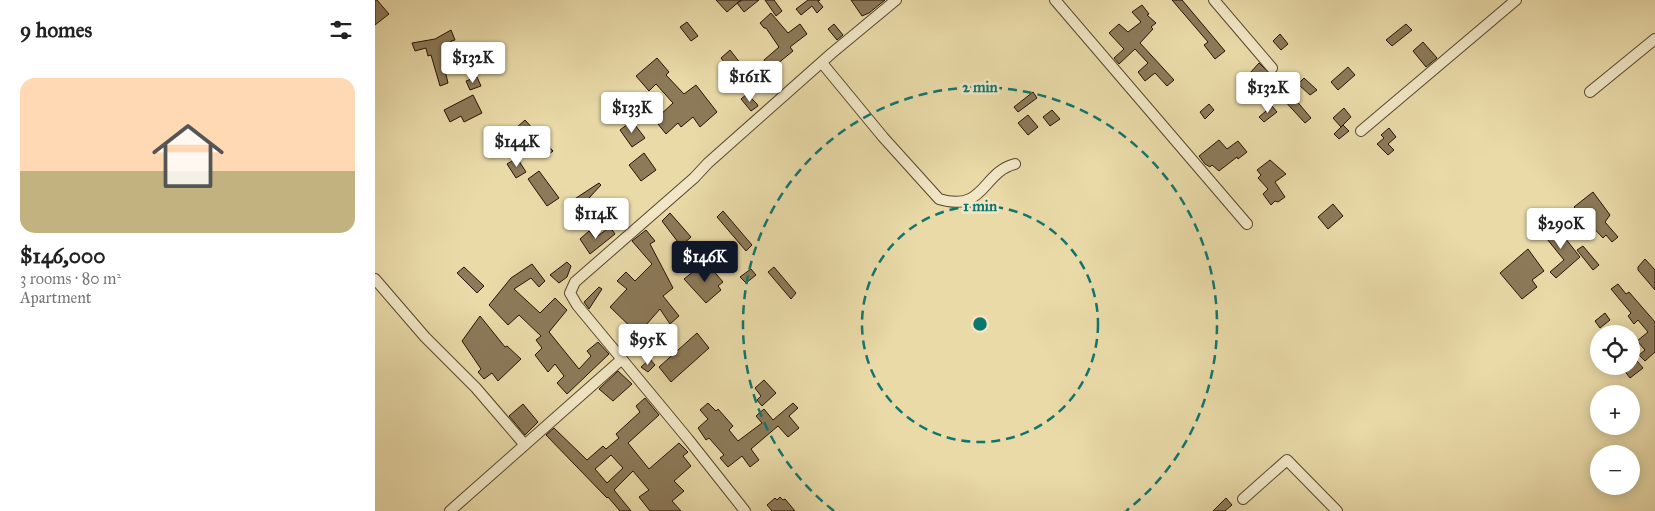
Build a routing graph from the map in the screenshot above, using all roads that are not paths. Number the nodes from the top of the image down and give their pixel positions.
1 (896, 0) edge
2 (1055, 0) edge
3 (1214, 0) edge
4 (1516, 0) edge
5 (1655, 38) edge
6 (822, 63) junction
7 (1272, 68) dead end
8 (1590, 92) dead end
9 (1361, 131) dead end
10 (1015, 164) dead end
11 (1247, 224) dead end
12 (375, 279) edge
13 (622, 359) junction
14 (525, 445) junction
15 (1243, 499) dead end
16 (450, 511) edge
17 (745, 511) edge
18 (1337, 511) edge

1 - 6 street
2 - 11 street
3 - 7 street
4 - 9 street
5 - 8 street
6 - 10 street
6 - 13 street
12 - 14 street
13 - 14 street
13 - 17 street
14 - 16 street
15 - 18 street

